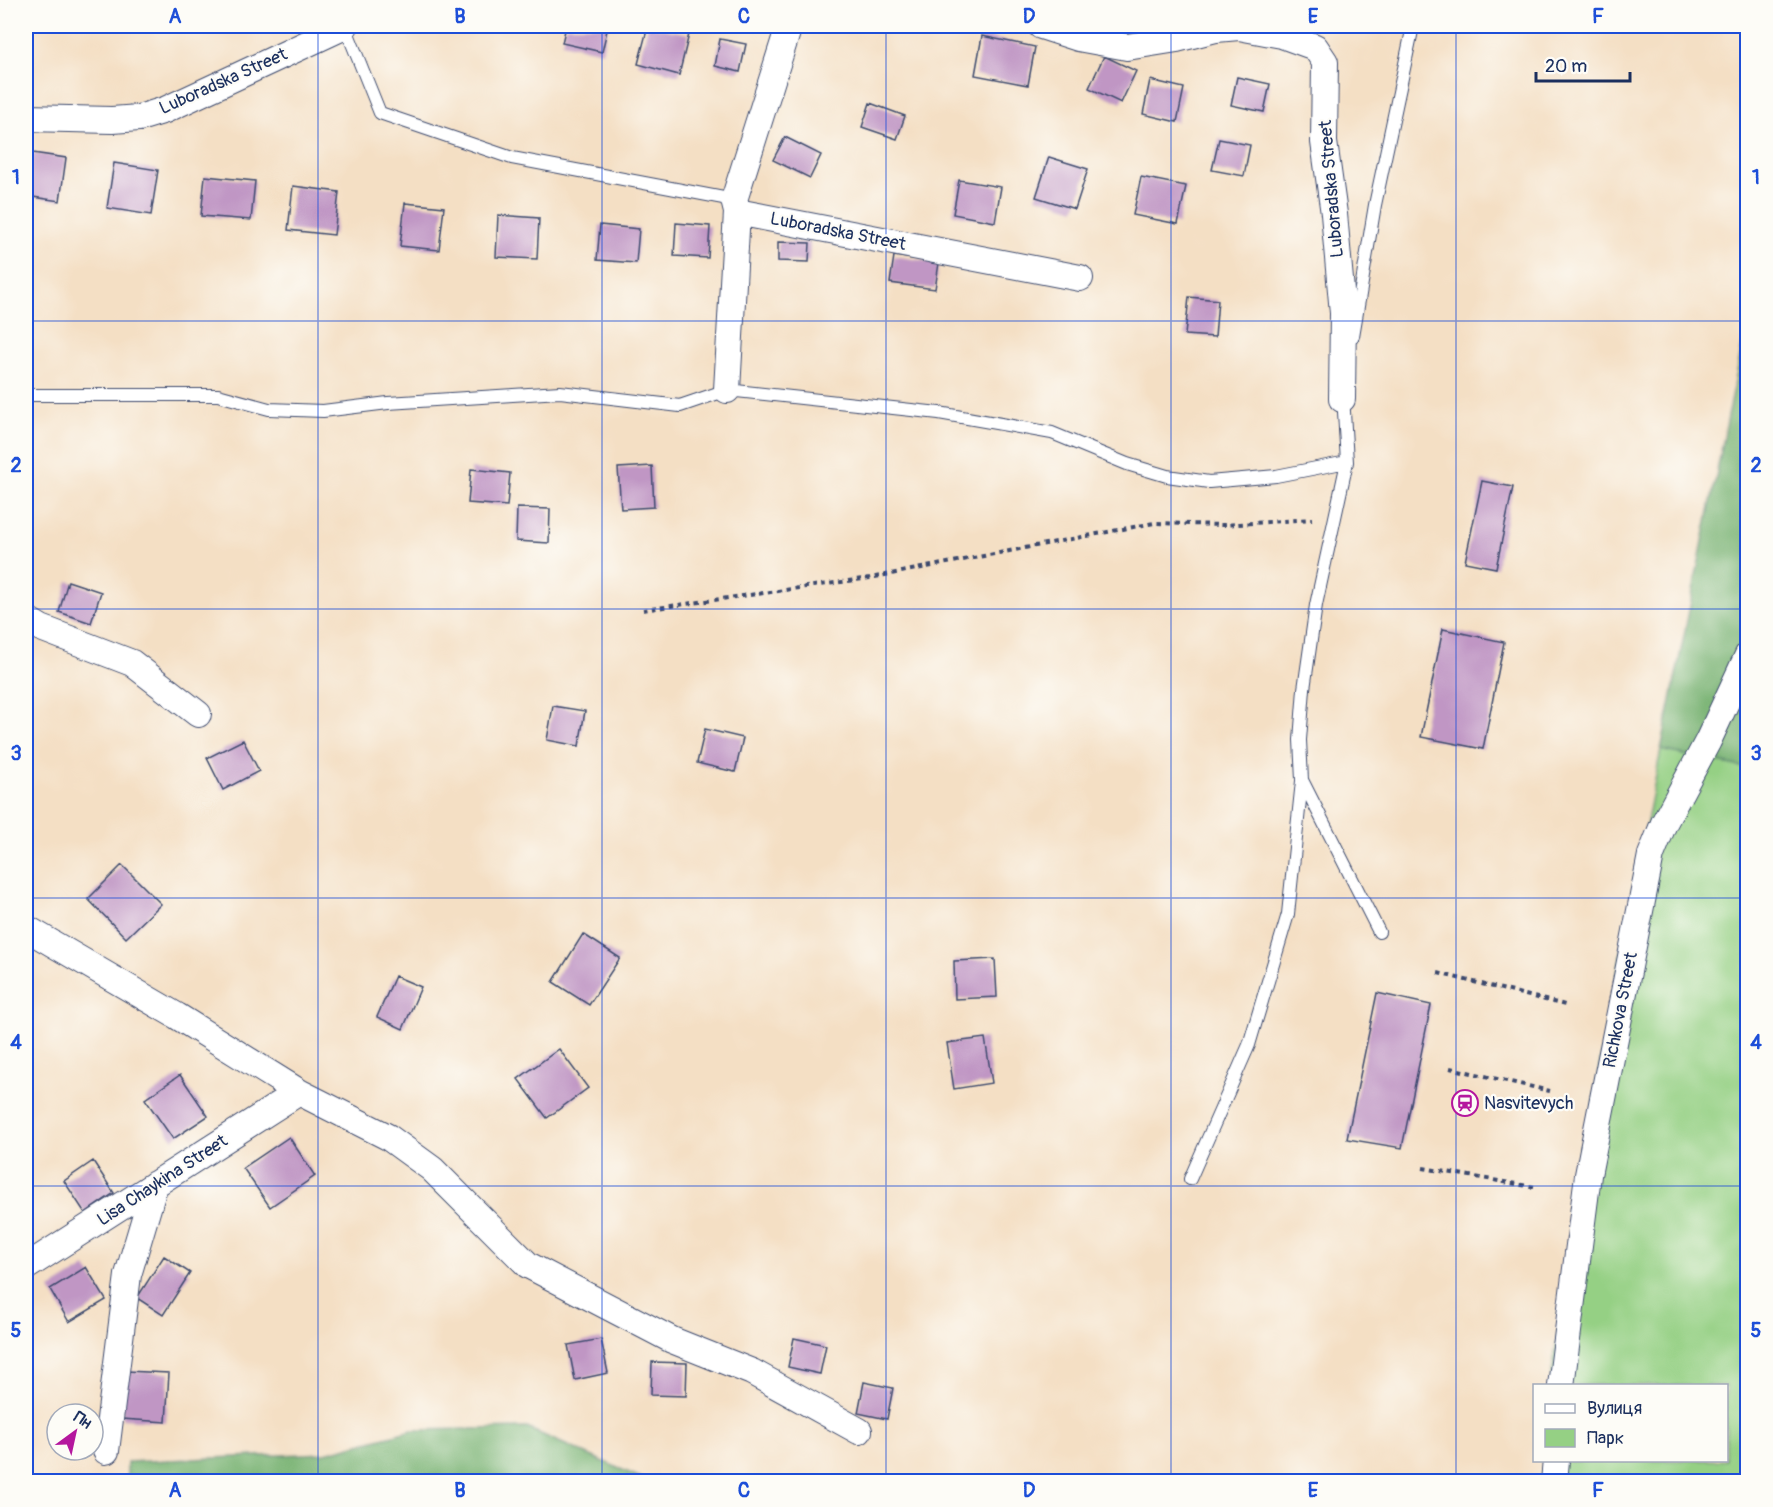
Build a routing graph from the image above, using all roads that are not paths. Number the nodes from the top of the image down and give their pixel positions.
1 (345, 26) edge
2 (789, 26) edge
3 (1041, 26) edge
4 (1413, 26) edge
5 (26, 118) edge
6 (736, 206) junction
7 (1080, 278) dead end
8 (727, 390) junction
9 (26, 395) edge
10 (1342, 399) junction
11 (1347, 462) junction
12 (26, 619) edge
13 (1748, 655) edge
14 (198, 714) dead end
15 (1302, 780) junction
16 (26, 928) edge
17 (1378, 932) dead end
18 (299, 1092) junction
19 (1190, 1179) dead end
20 (155, 1184) junction
21 (26, 1267) edge
22 (1561, 1384) edge
23 (860, 1431) dead end
24 (106, 1451) dead end
25 (1556, 1462) edge
26 (1554, 1482) edge

1 - 5 street, Luboradska Street
1 - 6 lane
2 - 6 street
3 - 10 street, Luboradska Street
4 - 10 lane
6 - 7 street, Luboradska Street
6 - 8 street
8 - 9 lane
8 - 11 lane
10 - 11 lane
11 - 15 lane
12 - 14 street
13 - 22 street, Richkova Street
15 - 17 lane
15 - 19 lane
16 - 18 street
18 - 20 street, Lisa Chaykina Street
18 - 23 street
20 - 21 street, Lisa Chaykina Street
20 - 24 street
25 - 26 street

